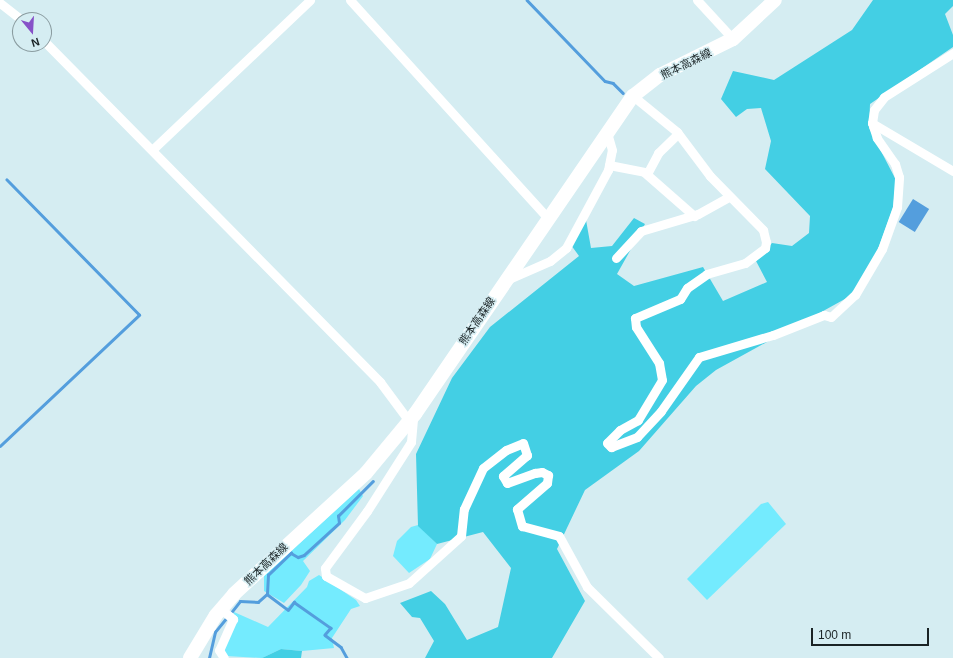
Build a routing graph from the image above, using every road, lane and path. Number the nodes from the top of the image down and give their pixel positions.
1 (310, 0) edge
2 (350, 0) edge
3 (696, 0) edge
4 (775, 0) edge
5 (0, 3) edge
6 (10, 4) edge
7 (733, 39) junction
8 (52, 49) edge
9 (953, 54) edge
10 (633, 96) junction
11 (872, 123) junction
12 (607, 132) junction
13 (678, 134) junction
14 (152, 150) junction
15 (609, 165) junction
16 (953, 171) edge
17 (647, 174) junction
18 (729, 197) junction
19 (694, 216) junction
20 (547, 217) junction
21 (616, 258) dead end
22 (503, 282) junction
23 (412, 417) junction
24 (221, 609) junction
25 (190, 658) edge
26 (224, 658) edge
27 (660, 658) edge

1 - 14 street
2 - 20 street
3 - 7 street
4 - 7 main road, 熊本高森線
5 - 6 street
7 - 10 main road, 熊本高森線
8 - 14 street
9 - 11 street
10 - 12 main road, 熊本高森線
10 - 13 street
11 - 16 street
11 - 18 street
12 - 15 street
12 - 20 main road, 熊本高森線
13 - 17 street
13 - 18 street
14 - 23 street
15 - 17 street
15 - 22 street
17 - 19 street
18 - 19 street
19 - 21 street
20 - 22 main road, 熊本高森線
22 - 23 main road, 熊本高森線
23 - 24 main road, 熊本高森線
23 - 27 street
24 - 25 main road, 熊本高森線
24 - 26 street

